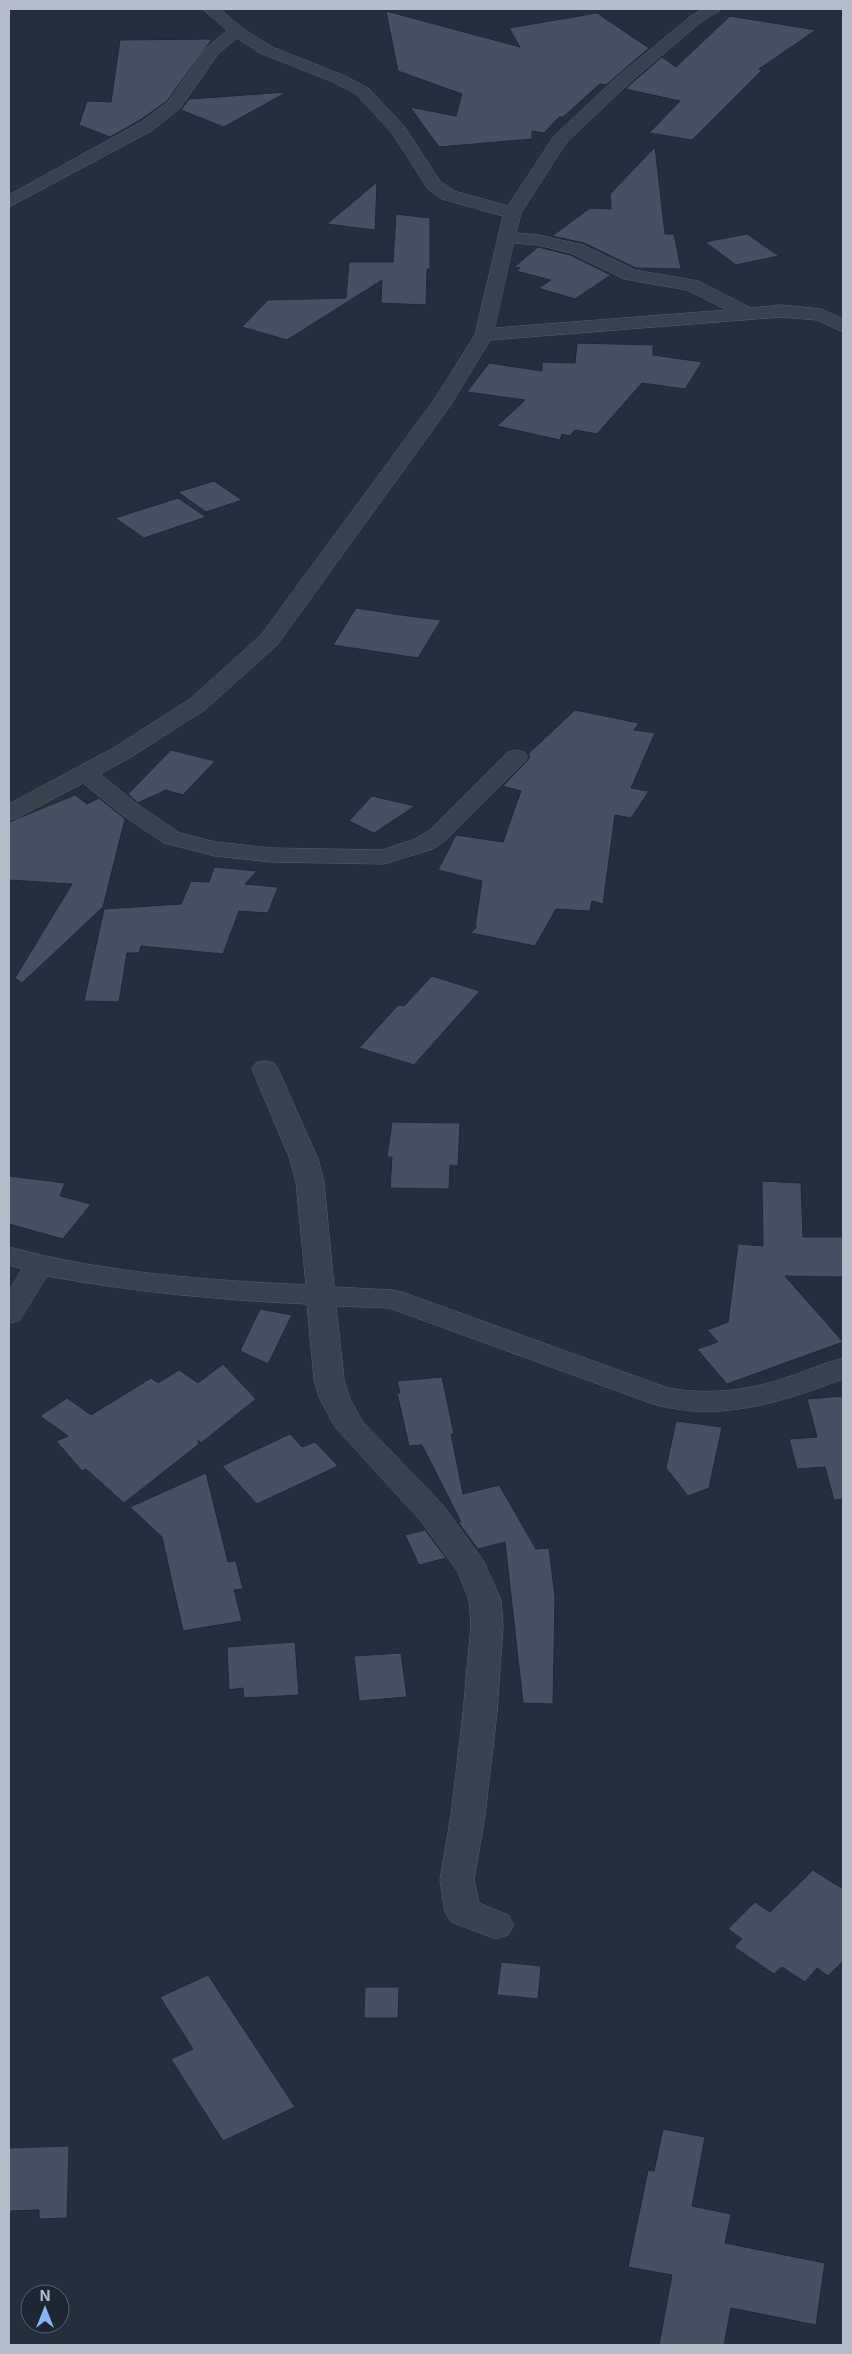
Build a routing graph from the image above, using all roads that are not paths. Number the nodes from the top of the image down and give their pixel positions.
1 (211, 9) edge
2 (714, 9) edge
3 (236, 31) junction
4 (9, 202) edge
5 (512, 213) junction
6 (506, 237) junction
7 (745, 312) junction
8 (843, 326) edge
9 (484, 335) junction
10 (516, 757) dead end
11 (84, 772) junction
12 (9, 813) edge
13 (265, 1069) dead end
14 (9, 1256) edge
15 (38, 1265) junction
16 (321, 1296) junction
17 (9, 1314) edge
18 (843, 1368) edge
19 (496, 1925) dead end

1 - 3 street
2 - 5 street
3 - 4 street
3 - 5 street
5 - 6 street
6 - 7 street
6 - 9 street
7 - 8 street
7 - 9 street
9 - 11 street
10 - 11 street
11 - 12 street
13 - 16 street
14 - 15 street
15 - 16 street
15 - 17 street
16 - 18 street
16 - 19 street

